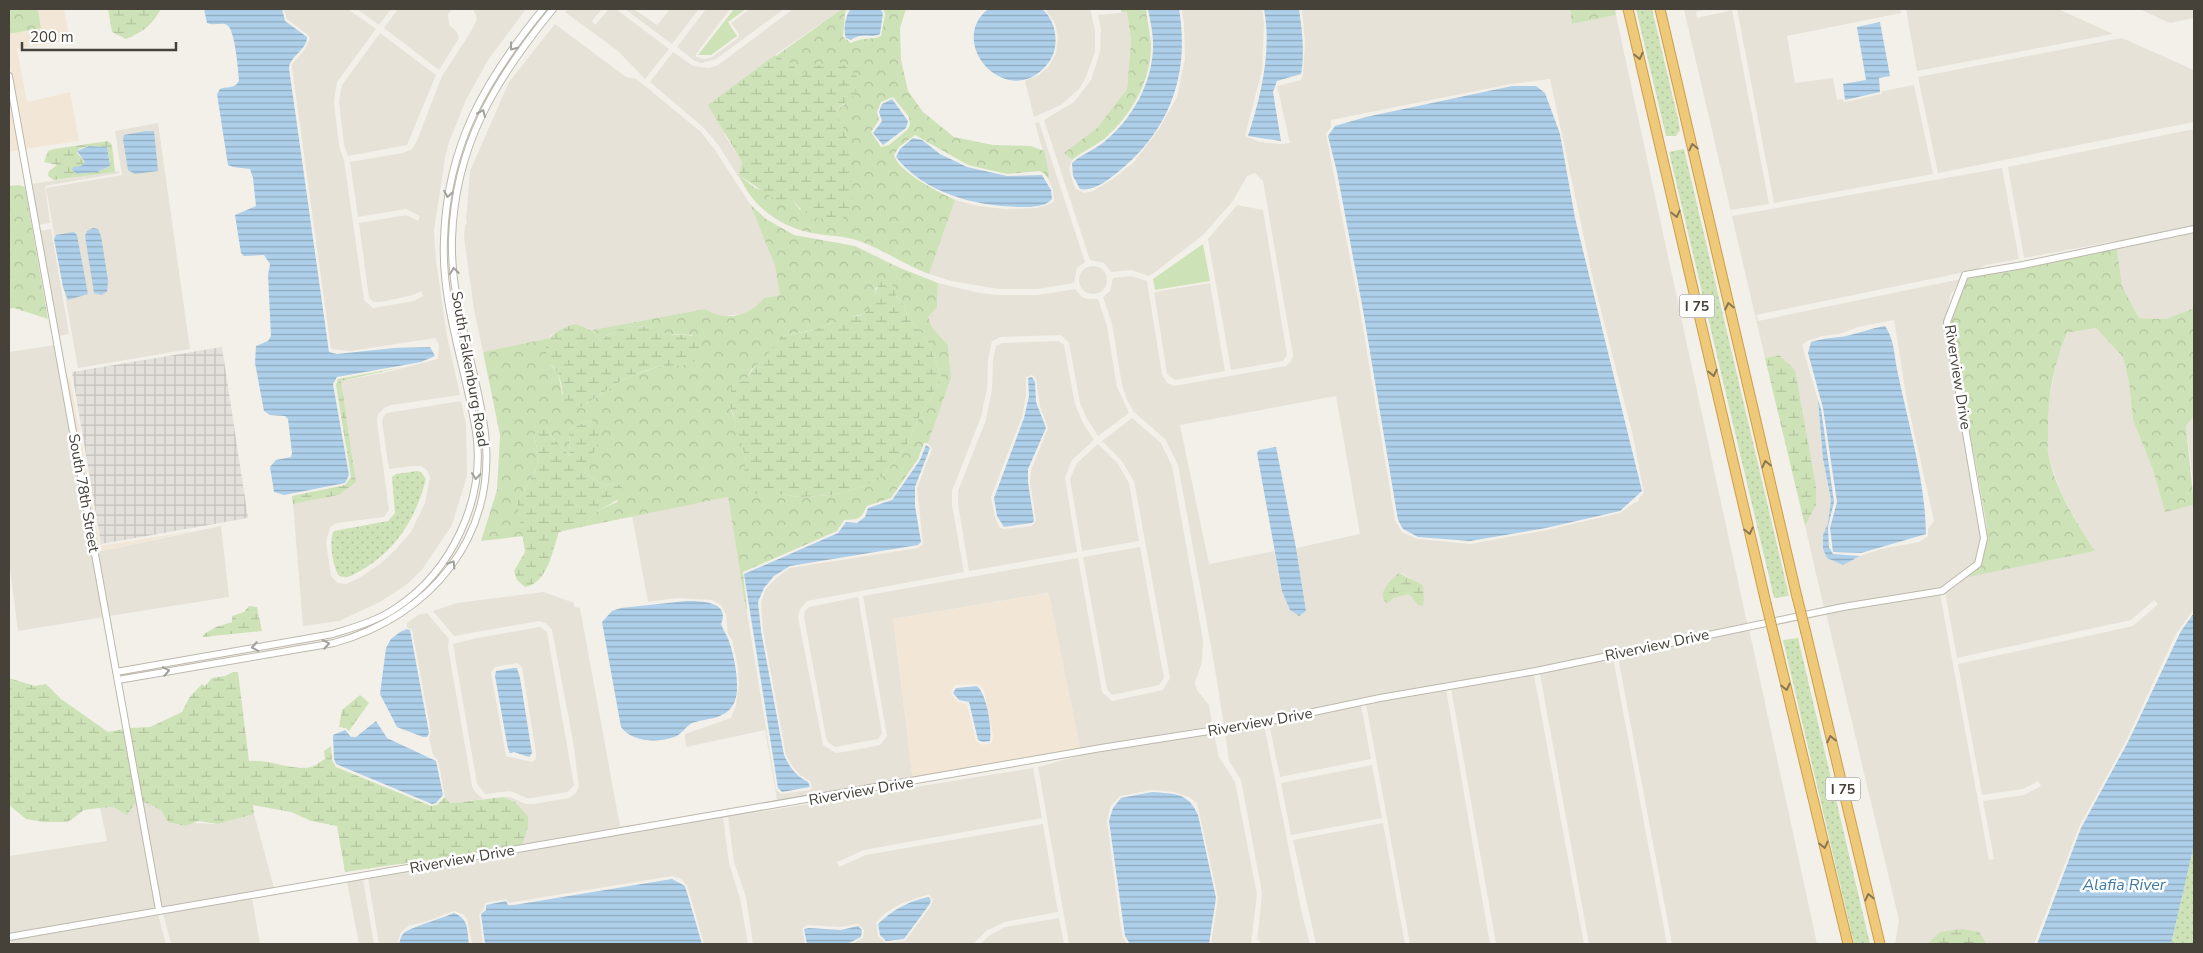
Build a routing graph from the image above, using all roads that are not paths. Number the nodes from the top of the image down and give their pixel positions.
1 (543, 9) edge
2 (553, 9) edge
3 (1628, 9) edge
4 (1660, 9) edge
5 (9, 76) edge
6 (445, 217) junction
7 (454, 217) junction
8 (2194, 230) edge
9 (477, 395) junction
10 (469, 397) junction
11 (116, 672) junction
12 (118, 680) junction
13 (159, 910) junction
14 (9, 938) edge
15 (1848, 944) edge
16 (1880, 944) edge

1 -> 6 street, South Falkenburg Road
7 -> 2 street, South Falkenburg Road
3 -> 15 highway, I 75, bridge
16 -> 4 highway, I 75, bridge
5 - 11 street, South 78th Street
6 - 7 street
6 - 10 street, South Falkenburg Road
9 -> 7 street, South Falkenburg Road
8 - 13 street, Riverview Drive
9 - 10 street
12 -> 9 street, South Falkenburg Road
10 -> 11 street, South Falkenburg Road
11 - 12 street, South 78th Street
12 - 13 street, South 78th Street
13 - 14 street, Riverview Drive

